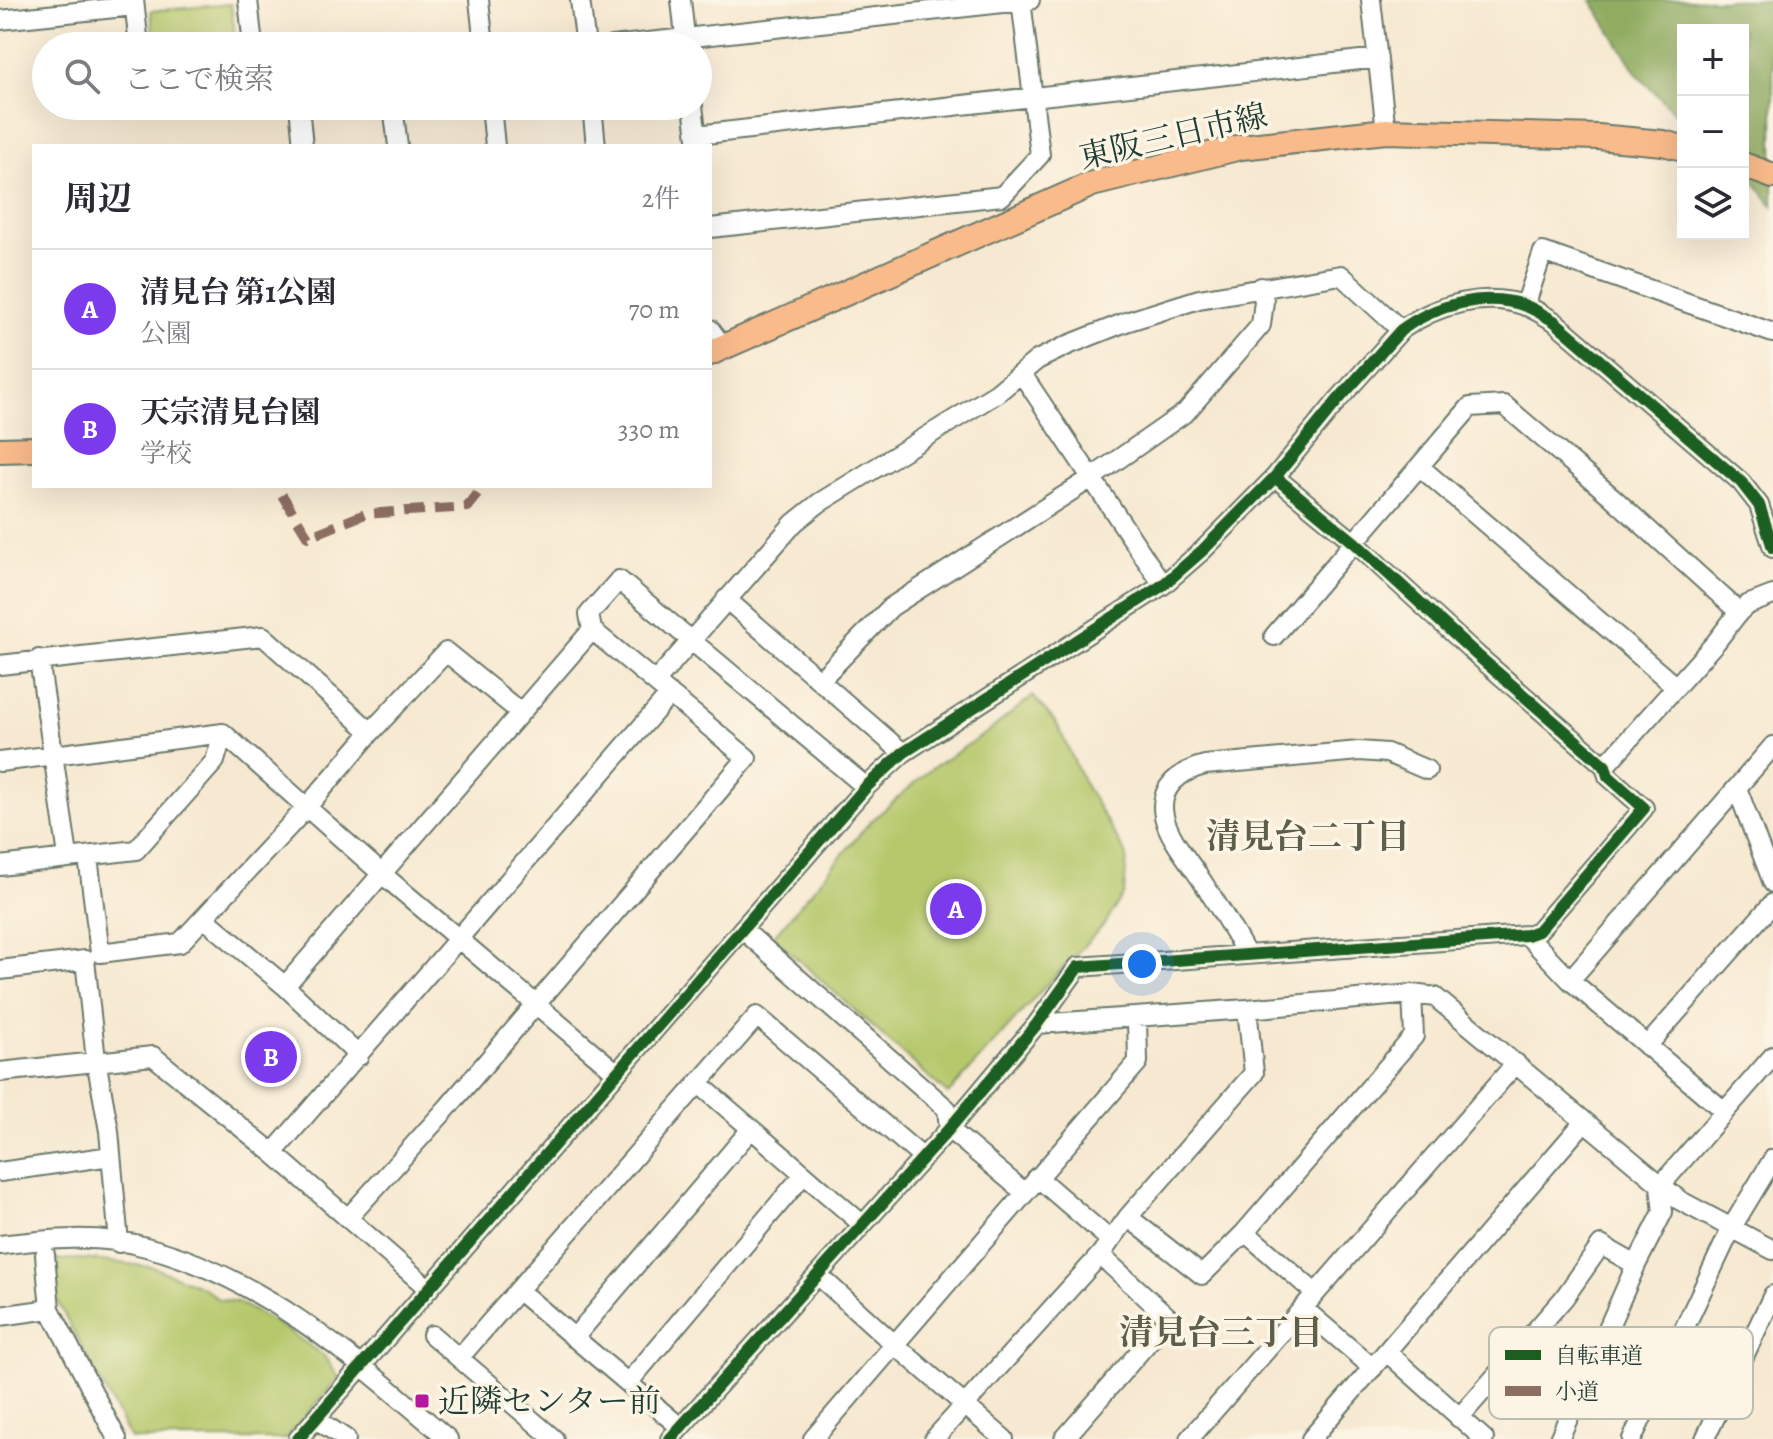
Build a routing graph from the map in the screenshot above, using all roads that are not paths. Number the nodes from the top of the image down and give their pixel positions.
1 (248, 0) edge
2 (479, 0) edge
3 (580, 0) edge
4 (681, 0) edge
5 (1022, 0) edge
6 (1030, 0) edge
7 (1371, 0) edge
8 (134, 3) edge
9 (0, 20) edge
10 (137, 32) edge
11 (251, 32) edge
12 (482, 32) edge
13 (584, 32) edge
14 (685, 32) edge
15 (712, 39) edge
16 (1378, 58) junction
17 (1033, 98) junction
18 (300, 120) edge
19 (395, 120) edge
20 (492, 120) edge
21 (593, 120) edge
22 (695, 120) edge
23 (1386, 131) junction
24 (698, 141) edge
25 (303, 144) edge
26 (398, 144) edge
27 (495, 144) edge
28 (596, 144) edge
29 (1677, 146) edge
30 (1749, 167) edge
31 (1773, 176) edge
32 (712, 228) edge
33 (1261, 287) junction
34 (1525, 306) junction
35 (1401, 330) junction
36 (1773, 333) edge
37 (714, 343) edge
38 (1022, 374) junction
39 (32, 449) edge
40 (0, 450) edge
41 (1420, 467) junction
42 (1275, 477) junction
43 (1090, 479) junction
44 (1355, 543) junction
45 (1773, 548) edge
46 (1163, 585) junction
47 (1773, 595) edge
48 (726, 599) junction
49 (1739, 612) junction
50 (592, 630) junction
51 (1274, 636) dead end
52 (690, 641) junction
53 (39, 659) junction
54 (0, 665) edge
55 (821, 679) junction
56 (656, 681) junction
57 (1676, 687) junction
58 (670, 694) junction
59 (520, 712) junction
60 (371, 732) junction
61 (223, 733) junction
62 (1773, 746) edge
63 (903, 753) junction
64 (54, 755) junction
65 (0, 762) edge
66 (1605, 766) junction
67 (1427, 770) dead end
68 (866, 787) junction
69 (1737, 788) junction
70 (307, 807) junction
71 (68, 856) junction
72 (88, 857) junction
73 (0, 866) edge
74 (382, 874) junction
75 (1773, 883) edge
76 (1773, 903) edge
77 (204, 918) junction
78 (742, 929) junction
79 (1527, 935) junction
80 (458, 938) junction
81 (1247, 955) junction
82 (0, 970) edge
83 (1570, 980) junction
84 (285, 986) junction
85 (1412, 994) junction
86 (536, 1005) junction
87 (1247, 1009) junction
88 (1137, 1018) junction
89 (1037, 1024) junction
90 (1647, 1046) junction
91 (359, 1056) junction
92 (1773, 1056) edge
93 (96, 1060) junction
94 (1516, 1063) junction
95 (0, 1072) edge
96 (617, 1073) junction
97 (698, 1083) junction
98 (1724, 1111) junction
99 (1584, 1122) junction
100 (751, 1129) junction
101 (949, 1129) junction
102 (273, 1153) junction
103 (111, 1156) junction
104 (922, 1157) junction
105 (1773, 1159) edge
106 (0, 1172) edge
107 (804, 1174) junction
108 (1037, 1177) junction
109 (1660, 1186) junction
110 (1024, 1192) junction
111 (1128, 1217) junction
112 (348, 1218) junction
113 (862, 1224) junction
114 (1732, 1227) junction
115 (1245, 1232) junction
116 (119, 1243) junction
117 (0, 1245) edge
118 (1105, 1247) junction
119 (1773, 1250) edge
120 (45, 1255) dead end
121 (1636, 1265) junction
122 (818, 1275) junction
123 (429, 1289) junction
124 (518, 1290) junction
125 (1315, 1293) junction
126 (1773, 1295) edge
127 (1303, 1308) junction
128 (50, 1309) junction
129 (0, 1316) edge
130 (1539, 1327) edge
131 (1609, 1327) edge
132 (1685, 1327) edge
133 (432, 1335) dead end
134 (1753, 1337) edge
135 (574, 1338) junction
136 (894, 1344) junction
137 (1388, 1353) junction
138 (459, 1358) junction
139 (361, 1365) junction
140 (1373, 1368) junction
141 (628, 1383) junction
142 (1489, 1384) edge
143 (964, 1406) junction
144 (1459, 1418) junction
145 (316, 1419) junction
146 (1568, 1419) edge
147 (1641, 1419) edge
148 (1714, 1419) edge
149 (675, 1433) edge
150 (117, 1439) edge
151 (298, 1439) edge
152 (346, 1439) edge
153 (448, 1439) edge
154 (554, 1439) edge
155 (813, 1439) edge
156 (934, 1439) edge
157 (1004, 1439) edge
158 (1064, 1439) edge
159 (1189, 1439) edge
160 (1311, 1439) edge
161 (1484, 1439) edge
162 (1559, 1439) edge
163 (1632, 1439) edge
164 (1705, 1439) edge

1 - 11 street
2 - 12 street
3 - 13 street
4 - 14 street
5 - 6 street
5 - 15 street
5 - 17 street
7 - 16 street
8 - 9 street
8 - 10 street
16 - 17 street
16 - 23 street
17 - 24 street
17 - 32 street
18 - 25 street
19 - 26 street
20 - 27 street
21 - 28 street
22 - 24 street
23 - 29 main road, 東阪三日市線
23 - 37 main road, 東阪三日市線
30 - 31 main road
33 - 35 street
33 - 38 street
33 - 43 street
34 - 35 street
34 - 36 street
34 - 45 street
35 - 42 street
38 - 43 street
38 - 48 street
39 - 40 main road
41 - 44 street
41 - 49 street
41 - 57 street
42 - 44 street
42 - 46 street
43 - 46 street
43 - 55 street
44 - 51 street
44 - 66 street
46 - 63 street
47 - 49 street
48 - 52 street
48 - 55 street
49 - 57 street
50 - 52 street
50 - 56 street
50 - 59 street
52 - 56 street
52 - 68 street
53 - 54 street
53 - 60 street
53 - 64 street
55 - 63 street
56 - 58 street
57 - 66 street
58 - 80 street
58 - 86 street
59 - 60 street
59 - 74 street
60 - 70 street
61 - 64 street
61 - 70 street
61 - 72 street
62 - 69 street
63 - 68 street
64 - 65 street
64 - 71 street
66 - 79 street
67 - 81 street
68 - 78 street
69 - 75 street
69 - 83 street
70 - 74 street
70 - 77 street
71 - 72 street
71 - 73 street
72 - 77 street
74 - 80 street
74 - 84 street
76 - 90 street
77 - 84 street
78 - 96 street
78 - 101 street
79 - 81 street
79 - 83 street
80 - 86 street
80 - 91 street
81 - 89 street
82 - 93 street
83 - 90 street
84 - 91 street
85 - 87 street
85 - 94 street
85 - 115 street
86 - 96 street
86 - 112 street
87 - 88 street
87 - 111 street
88 - 89 street
88 - 108 street
89 - 101 street
90 - 98 street
91 - 102 street
92 - 98 street
93 - 95 street
93 - 102 street
93 - 103 street
94 - 99 street
94 - 125 street
96 - 123 street
97 - 100 street
97 - 104 street
97 - 124 street
98 - 109 street
99 - 109 street
99 - 137 street
100 - 107 street
100 - 135 street
101 - 104 street
101 - 110 street
102 - 112 street
103 - 106 street
103 - 116 street
104 - 113 street
105 - 114 street
107 - 113 street
107 - 141 street
108 - 110 street
108 - 118 street
109 - 114 street
109 - 121 street
110 - 136 street
111 - 115 street
111 - 118 street
112 - 123 street
113 - 122 street
114 - 119 street
114 - 132 street
115 - 125 street
116 - 117 street
116 - 139 street
118 - 143 street
118 - 158 street
120 - 128 street
121 - 130 street
121 - 131 street
122 - 136 street
122 - 149 street
123 - 139 street
124 - 135 street
124 - 138 street
125 - 127 street
126 - 134 street
127 - 140 street
127 - 159 street
128 - 129 street
128 - 150 street
133 - 138 street
135 - 141 street
136 - 143 street
136 - 155 street
137 - 140 street
137 - 144 street
138 - 154 street
139 - 145 street
139 - 153 street
140 - 160 street
141 - 149 street
142 - 144 street
143 - 156 street
143 - 157 street
144 - 161 street
145 - 151 street
145 - 152 street
146 - 162 street
147 - 163 street
148 - 164 street

